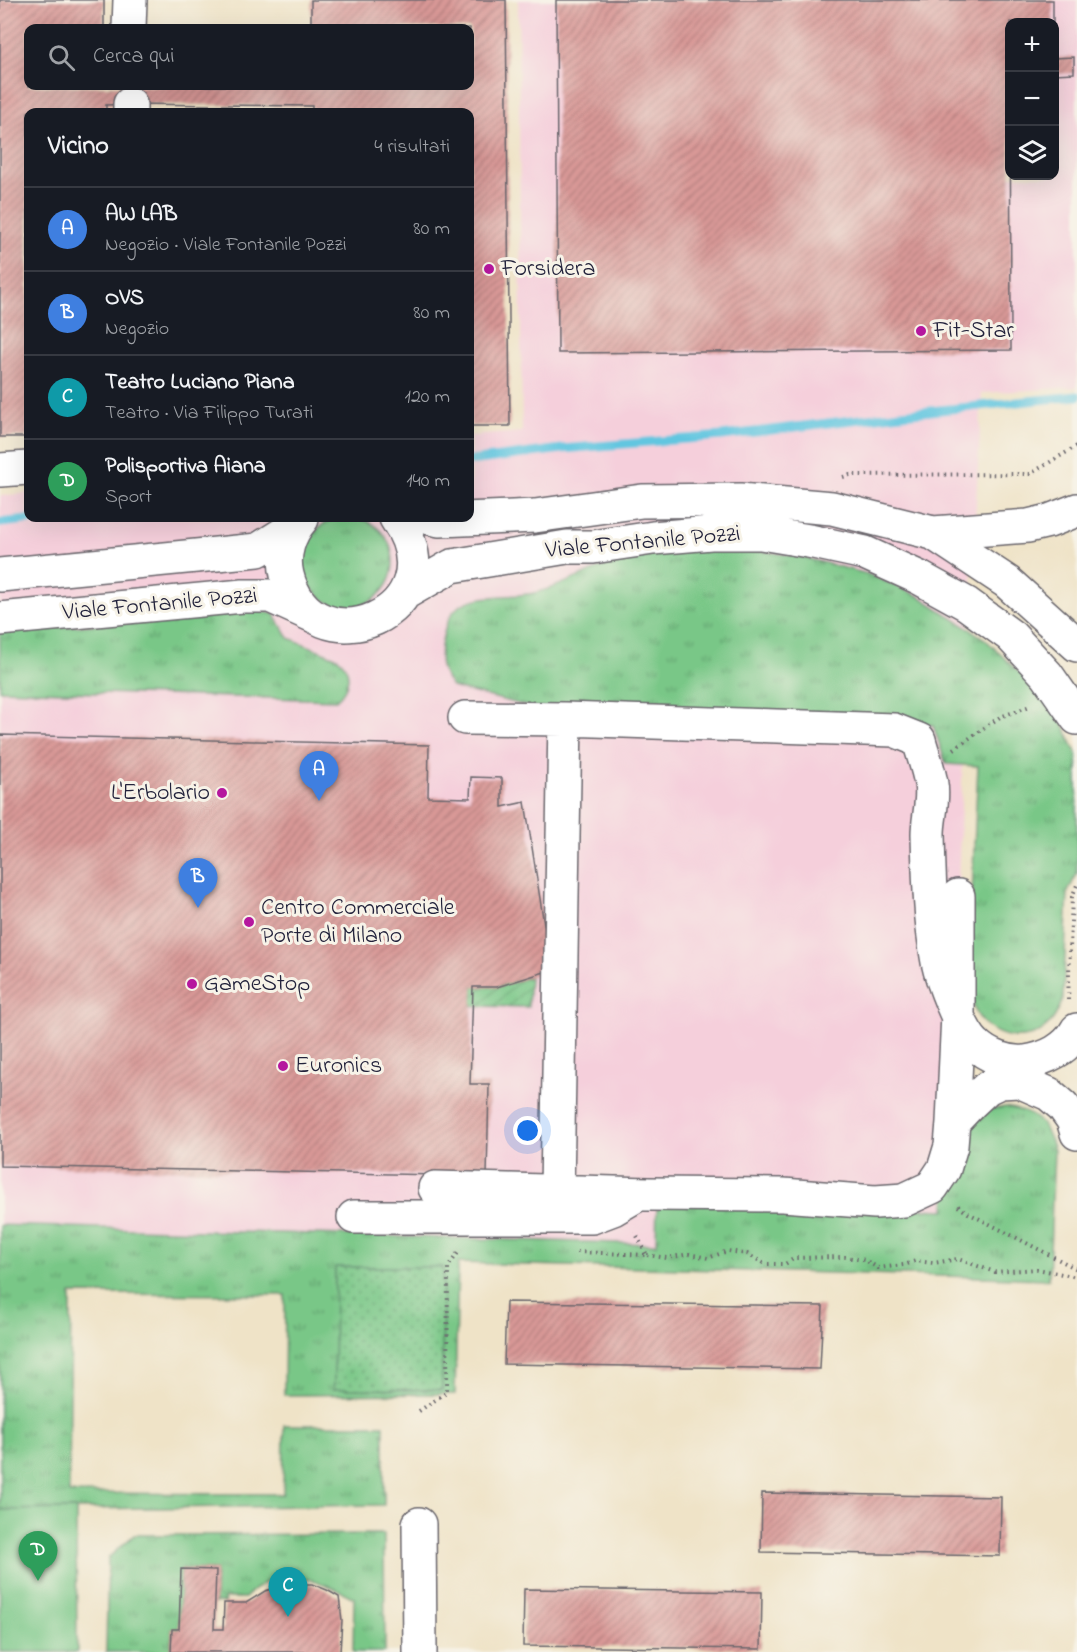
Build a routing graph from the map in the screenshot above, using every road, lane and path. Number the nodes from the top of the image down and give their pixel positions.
1 (130, 0) edge
2 (129, 24) edge
3 (24, 468) edge
4 (0, 470) edge
5 (1077, 510) edge
6 (474, 519) edge
7 (299, 522) edge
8 (399, 522) edge
9 (933, 533) junction
10 (0, 574) edge
11 (405, 593) junction
12 (316, 616) junction
13 (0, 619) edge
14 (1077, 645) edge
15 (1038, 702) dead end
16 (465, 718) dead end
17 (1077, 718) edge
18 (566, 719) junction
19 (927, 770) junction
20 (1077, 885) edge
21 (958, 896) dead end
22 (958, 1014) junction
23 (1072, 1016) edge
24 (953, 1122) junction
25 (1077, 1133) edge
26 (932, 1187) junction
27 (435, 1188) dead end
28 (557, 1191) junction
29 (635, 1209) junction
30 (354, 1216) dead end
31 (461, 1248) dead end
32 (565, 1252) dead end
33 (647, 1255) junction
34 (1077, 1269) edge
35 (1077, 1277) edge
36 (419, 1411) dead end
37 (420, 1524) dead end
38 (420, 1652) edge

1 - 2 street
3 - 4 street
5 - 9 street
6 - 9 street, Viale Fontanile Pozzi
7 - 10 street, Viale Fontanile Pozzi
7 - 12 street, Viale Fontanile Pozzi
8 - 11 street, Viale Fontanile Pozzi
9 - 14 street
11 - 12 street, Viale Fontanile Pozzi
11 - 17 street, Viale Fontanile Pozzi
12 - 13 street, Viale Fontanile Pozzi
15 - 19 path
16 - 18 street
18 - 19 street
18 - 28 street
19 - 22 street
20 - 23 path
21 - 22 street
22 - 23 street
22 - 24 street
24 - 25 street
24 - 26 street
26 - 29 street
26 - 34 path
27 - 28 street
28 - 29 street
29 - 30 street
29 - 33 path
31 - 36 path
32 - 33 path
33 - 35 path
37 - 38 street

